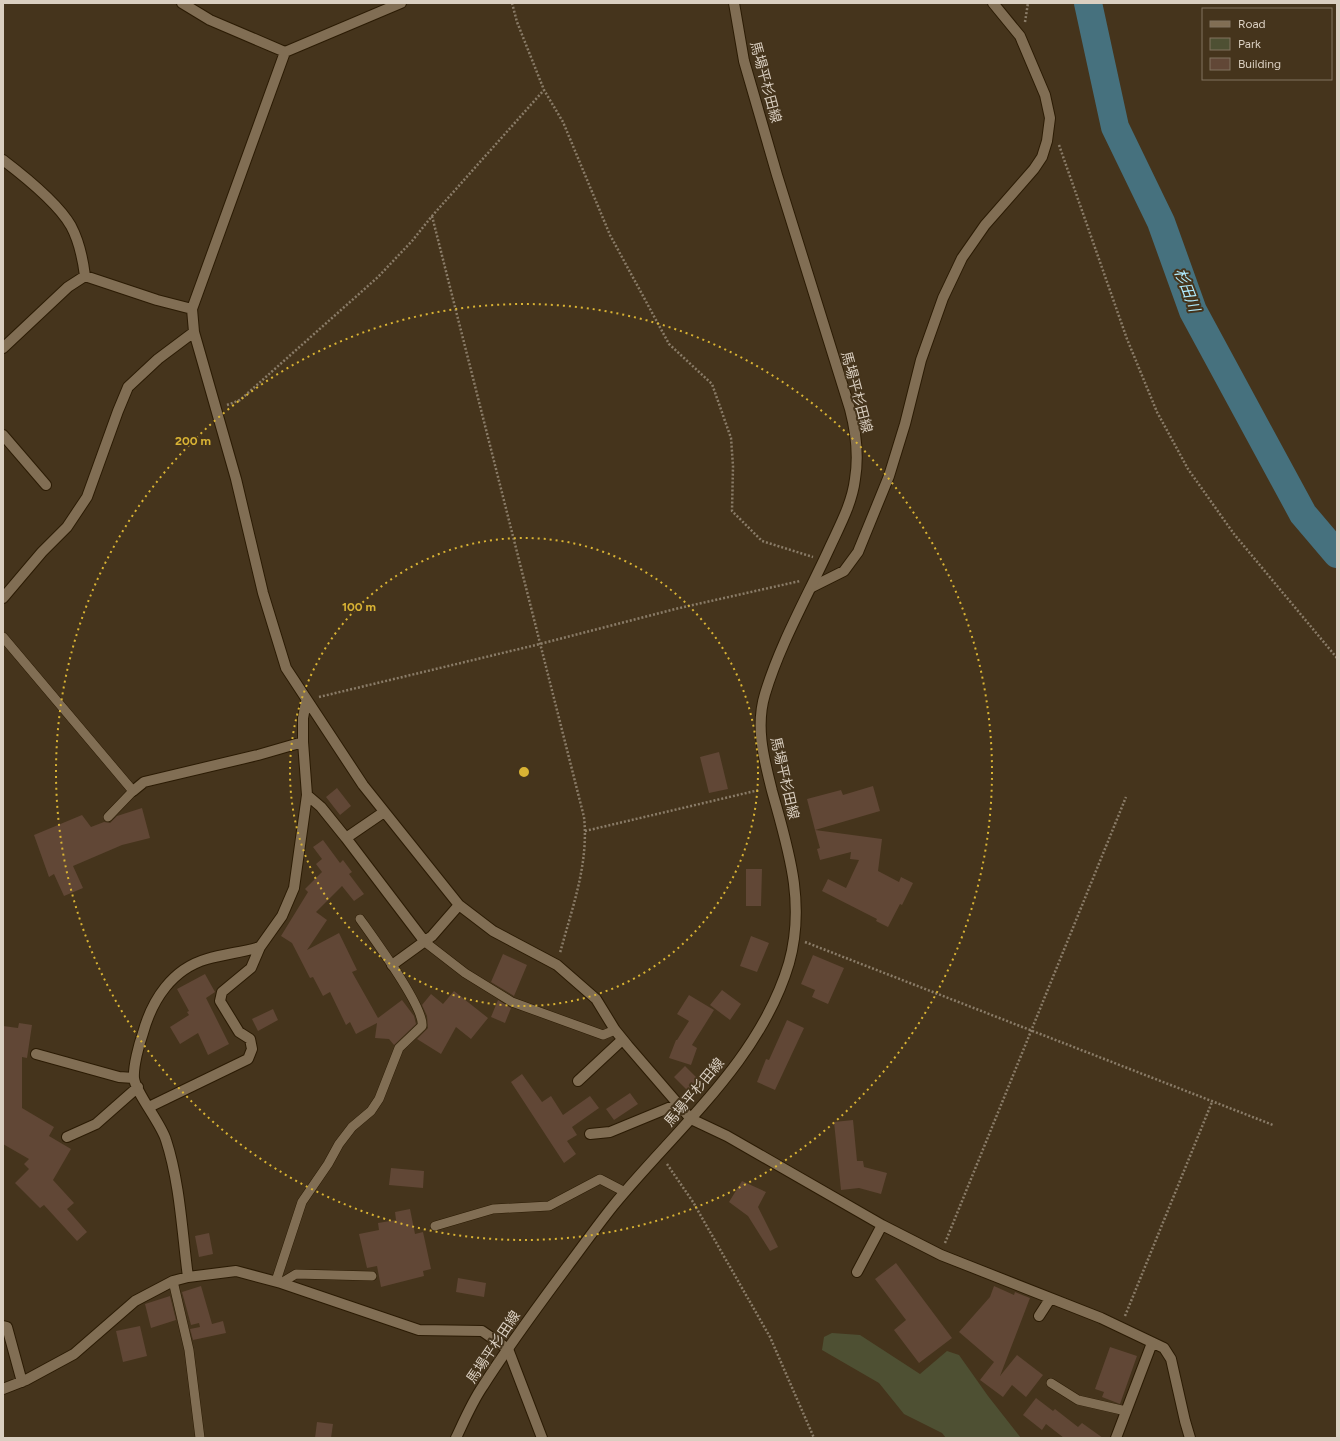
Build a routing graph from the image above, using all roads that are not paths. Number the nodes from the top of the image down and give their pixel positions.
1 (182, 3) edge
2 (401, 3) edge
3 (734, 3) edge
4 (993, 3) edge
5 (285, 52) junction
6 (3, 160) edge
7 (85, 276) junction
8 (192, 309) junction
9 (194, 332) junction
10 (3, 348) edge
11 (3, 435) edge
12 (46, 485) dead end
13 (812, 587) junction
14 (3, 598) edge
15 (3, 637) edge
16 (306, 702) junction
17 (303, 742) junction
18 (133, 791) junction
19 (307, 795) junction
20 (384, 812) junction
21 (108, 817) dead end
22 (346, 838) junction
23 (459, 905) junction
24 (360, 919) dead end
25 (425, 942) junction
26 (260, 947) junction
27 (392, 965) junction
28 (615, 1030) junction
29 (622, 1040) junction
30 (36, 1054) dead end
31 (578, 1081) dead end
32 (136, 1083) junction
33 (678, 1104) junction
34 (149, 1107) junction
35 (691, 1119) junction
36 (590, 1134) dead end
37 (67, 1137) dead end
38 (626, 1192) junction
39 (882, 1225) junction
40 (435, 1226) dead end
41 (857, 1272) dead end
42 (372, 1276) dead end
43 (188, 1277) junction
44 (173, 1281) junction
45 (278, 1282) junction
46 (1050, 1299) junction
47 (1039, 1316) dead end
48 (3, 1326) edge
49 (1152, 1343) junction
50 (508, 1349) junction
51 (22, 1382) junction
52 (1051, 1383) dead end
53 (3, 1389) edge
54 (1126, 1411) junction
55 (200, 1438) edge
56 (456, 1438) edge
57 (542, 1438) edge
58 (1116, 1438) edge
59 (1190, 1438) edge

1 - 5 street
2 - 5 street
3 - 13 street, 馬場平杉田線
4 - 13 street
5 - 8 street
6 - 7 street
7 - 8 street
7 - 10 street
8 - 9 street
9 - 14 street
9 - 16 street
11 - 12 street
13 - 35 street, 馬場平杉田線
15 - 18 lane
16 - 17 street
16 - 20 street
17 - 18 street
17 - 19 street
18 - 21 lane
19 - 22 street
19 - 26 street
20 - 22 street
20 - 23 street
22 - 25 street
23 - 25 street
23 - 28 street
24 - 27 lane
25 - 27 street
25 - 28 lane
26 - 32 street
26 - 34 street
27 - 45 lane
28 - 29 street
29 - 31 street
29 - 33 street
30 - 32 street
32 - 34 street
32 - 37 street
33 - 35 street
33 - 36 street
34 - 43 street
35 - 38 street, 馬場平杉田線
35 - 39 street
38 - 40 lane
38 - 50 street, 馬場平杉田線
39 - 41 street
39 - 46 street
42 - 45 lane
43 - 44 street
43 - 45 street
44 - 51 street
44 - 55 lane
45 - 50 street
46 - 47 street
46 - 49 street
48 - 51 street
49 - 54 street
49 - 59 street
50 - 56 street, 馬場平杉田線
50 - 57 street
51 - 53 street
52 - 54 lane
54 - 58 street

